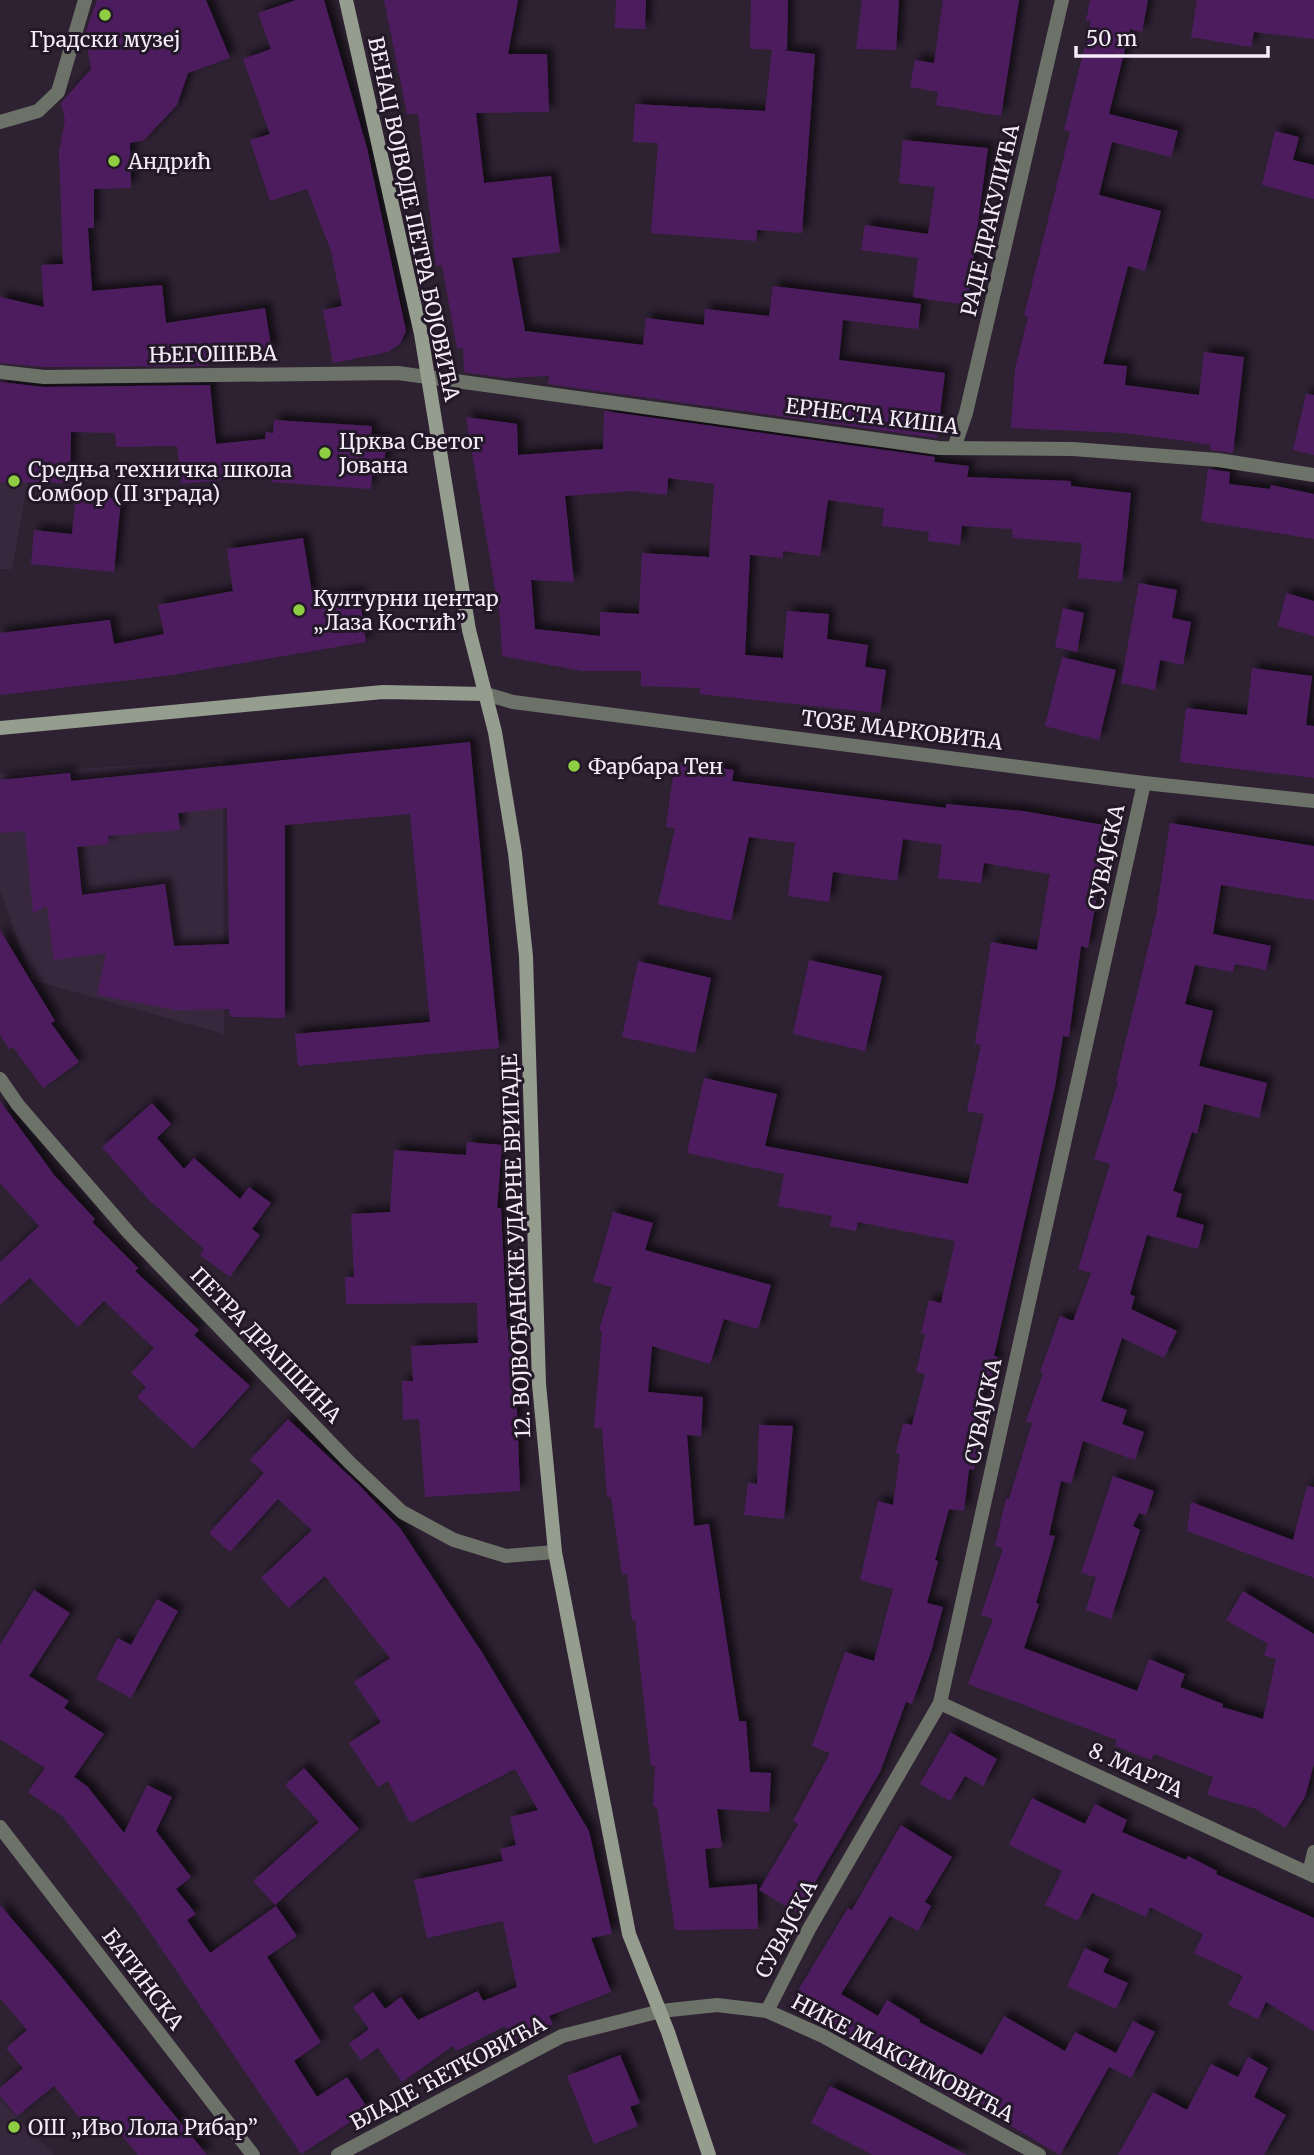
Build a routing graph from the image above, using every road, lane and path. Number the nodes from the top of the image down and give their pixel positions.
1 (85, 0) edge
2 (346, 0) edge
3 (1062, 0) edge
4 (0, 122) edge
5 (0, 372) edge
6 (427, 376) junction
7 (954, 448) junction
8 (1314, 475) edge
9 (486, 694) junction
10 (0, 728) edge
11 (1144, 783) junction
12 (1314, 801) edge
13 (0, 1079) edge
14 (555, 1552) junction
15 (940, 1703) junction
16 (0, 1827) edge
17 (1314, 1852) edge
18 (1311, 1875) edge
19 (661, 2011) junction
20 (766, 2011) junction
21 (253, 2155) edge
22 (338, 2155) edge
23 (709, 2155) edge
24 (1039, 2155) edge

1 - 4 street
2 - 6 main road, ВЕНАЦ ВОЈВОДЕ ПЕТРА БОЈОВИЋА
3 - 7 street, РАДЕ ДРАКУЛИЋА
5 - 6 street, ЊЕГОШЕВА
6 - 7 street, ЕРНЕСТА КИША
6 - 9 main road, ВЕНАЦ ВОЈВОДЕ ПЕТРА БОЈОВИЋА
7 - 8 street, ЕРНЕСТА КИША
9 - 10 main road
9 - 11 street, ТОЗЕ МАРКОВИЋА
9 - 14 main road, 12. ВОЈВОЂАНСКЕ УДАРНЕ БРИГАДЕ
11 - 12 street, ТОЗЕ МАРКОВИЋА
11 - 15 street, СУВАЈСКА
13 - 14 street, ПЕТРА ДРАПШИНА
14 - 19 main road, 12. ВОЈВОЂАНСКЕ УДАРНЕ БРИГАДЕ
15 - 18 street, 8. МАРТА
15 - 20 street, СУВАЈСКА
16 - 21 street, БАТИНСКА
17 - 18 street
19 - 20 street, НИКЕ МАКСИМОВИЋА
19 - 22 street, ВЛАДЕ ЋЕТКОВИЋА
19 - 23 main road, 12. ВОЈВОЂАНСКЕ УДАРНЕ БРИГАДЕ
20 - 24 street, НИКЕ МАКСИМОВИЋА

